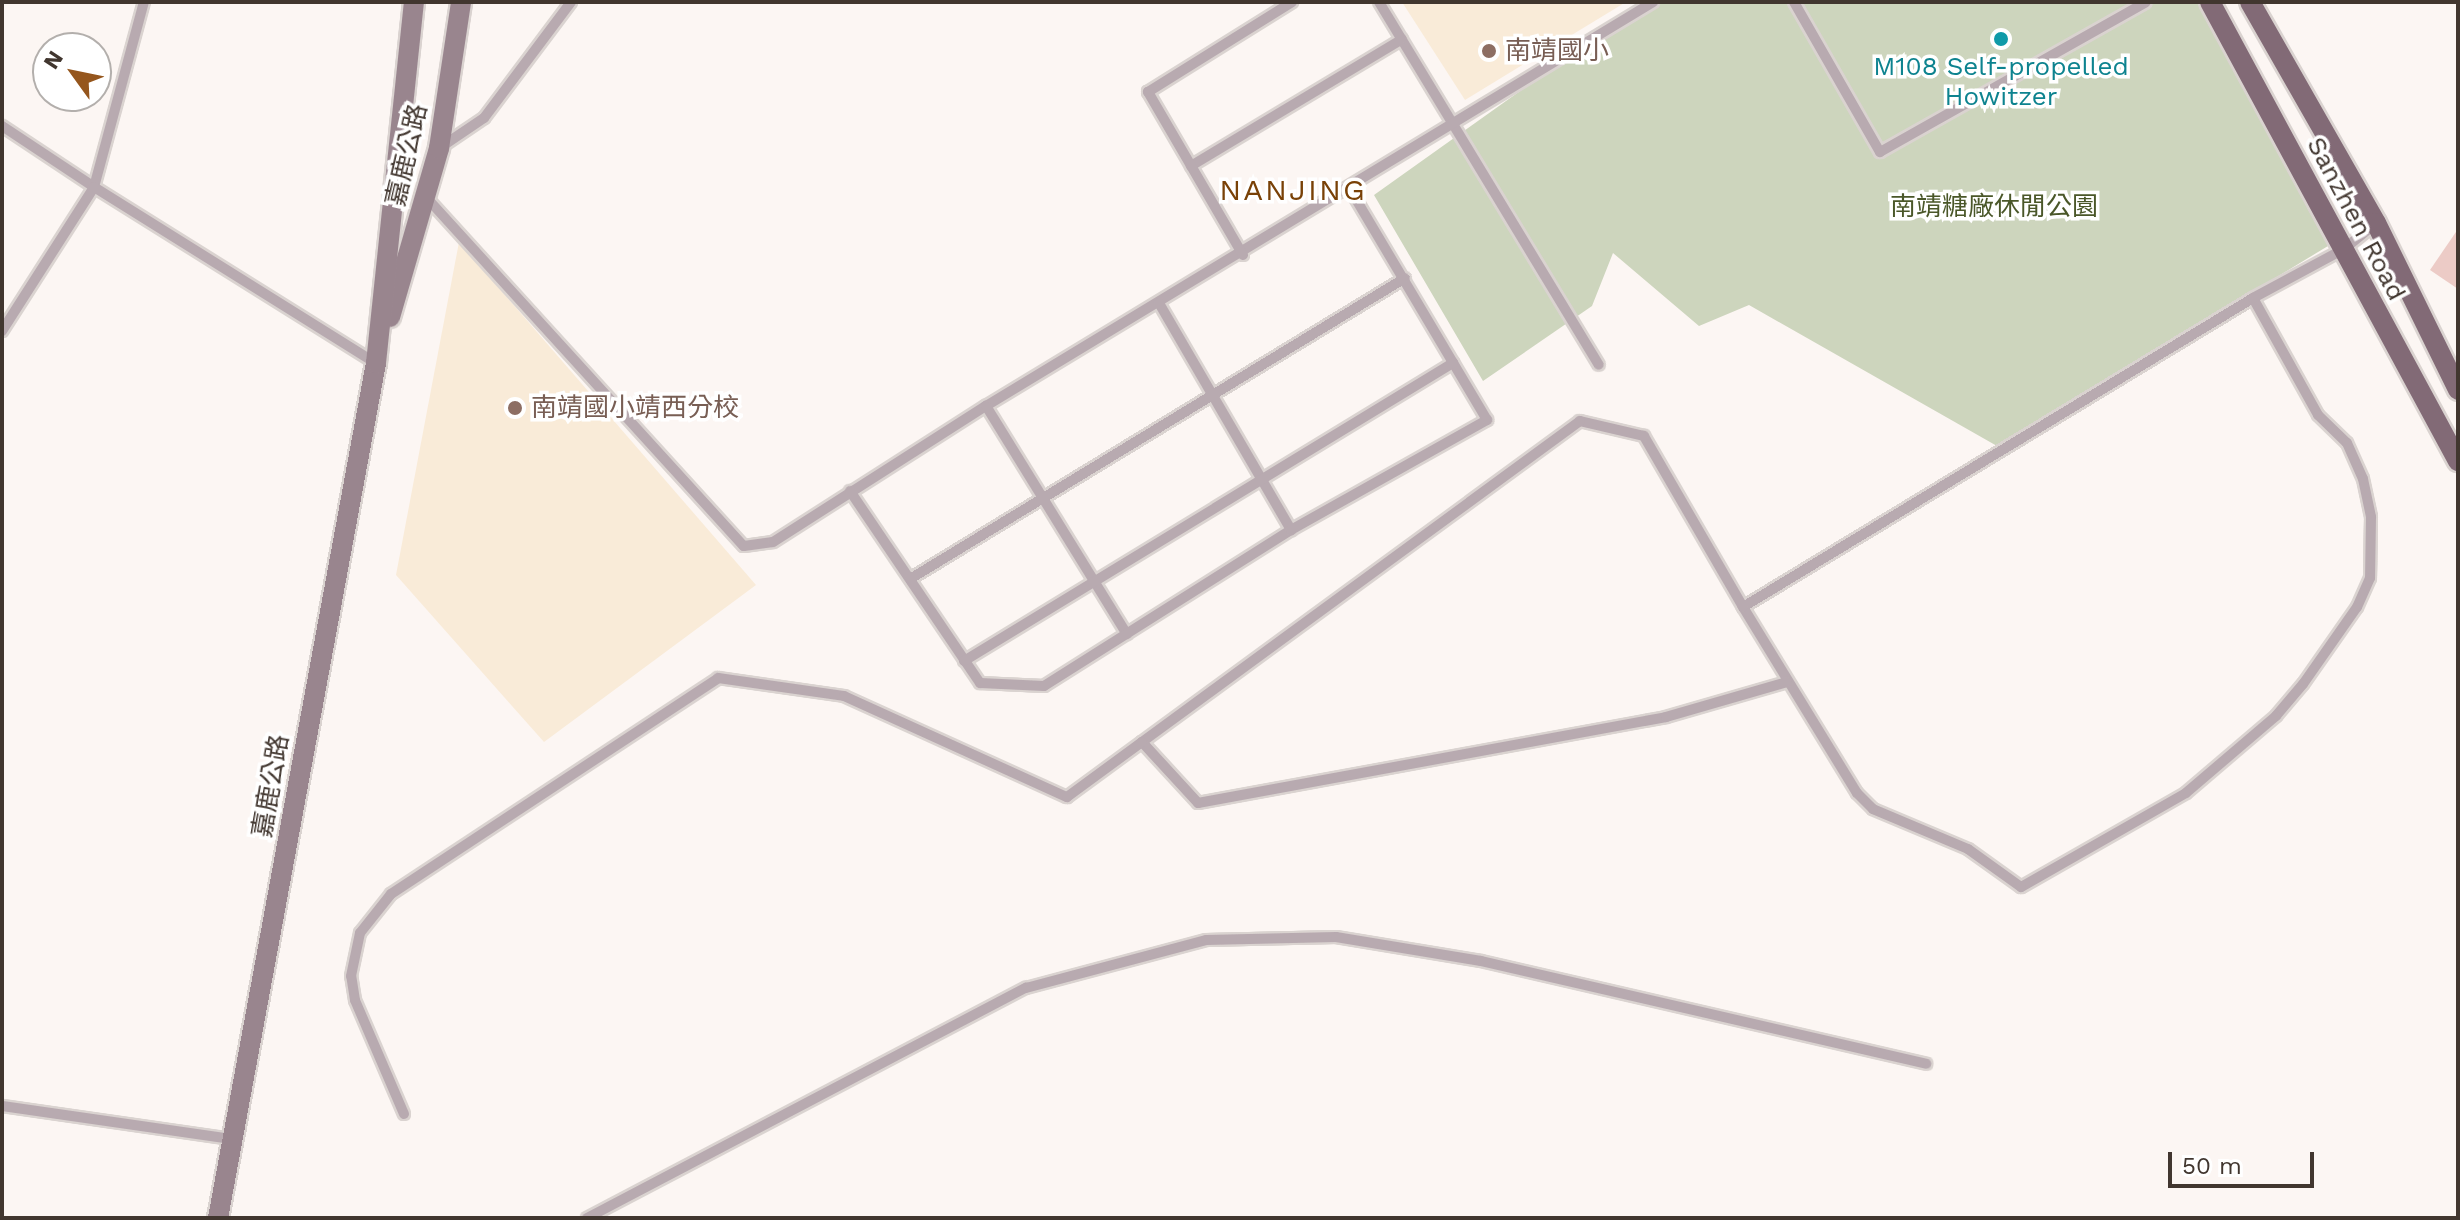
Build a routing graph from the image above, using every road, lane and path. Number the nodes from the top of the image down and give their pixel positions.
1 (144, 2) edge
2 (414, 2) edge
3 (461, 2) edge
4 (571, 2) edge
5 (1292, 2) edge
6 (1379, 2) edge
7 (1653, 2) edge
8 (1794, 2) edge
9 (2146, 2) edge
10 (2210, 2) edge
11 (2250, 2) edge
12 (1402, 39) junction
13 (1455, 124) junction
14 (2, 126) edge
15 (439, 148) junction
16 (1191, 166) junction
17 (94, 187) junction
18 (1349, 188) junction
19 (426, 197) junction
20 (2376, 223) junction
21 (2344, 249) junction
22 (1243, 255) junction
23 (1405, 278) junction
24 (2253, 298) junction
25 (1159, 303) junction
26 (2, 331) edge
27 (376, 363) junction
28 (1453, 363) junction
29 (1599, 365) dead end
30 (2458, 390) edge
31 (1213, 395) junction
32 (986, 406) junction
33 (2458, 461) edge
34 (1263, 481) junction
35 (850, 491) junction
36 (1043, 496) junction
37 (1291, 530) junction
38 (910, 579) junction
39 (1097, 584) junction
40 (1743, 607) junction
41 (1127, 634) junction
42 (964, 661) junction
43 (1787, 682) junction
44 (1142, 742) junction
45 (1926, 1064) dead end
46 (2, 1106) edge
47 (404, 1114) dead end
48 (232, 1139) junction
49 (218, 1218) edge
50 (587, 1218) edge

1 - 17 lane
2 - 27 main road, 嘉鹿公路
3 - 15 main road, 嘉鹿公路
4 - 15 lane
5 - 16 lane
6 - 12 lane
7 - 13 lane
8 - 9 lane
10 - 21 main road, Sanzhen Road
11 - 20 main road, Sanzhen Road
12 - 13 lane
12 - 16 lane
13 - 18 lane
13 - 29 lane
14 - 17 lane
15 - 19 main road, 嘉鹿公路
16 - 22 lane
17 - 26 lane
17 - 27 lane
18 - 22 lane
18 - 23 lane
19 - 27 main road, 嘉鹿公路
19 - 35 lane
20 - 21 lane
20 - 30 main road, Sanzhen Road
21 - 24 lane
21 - 33 main road, Sanzhen Road
22 - 25 lane
23 - 28 lane
23 - 31 lane
24 - 40 lane
24 - 43 lane
25 - 31 lane
25 - 32 lane
27 - 48 main road, 嘉鹿公路
28 - 34 lane
28 - 37 lane
31 - 34 lane
31 - 36 lane
32 - 35 lane
32 - 36 lane
34 - 37 lane
34 - 39 lane
35 - 38 lane
36 - 38 lane
36 - 39 lane
37 - 41 lane
38 - 42 lane
39 - 41 lane
39 - 42 lane
40 - 43 lane
40 - 44 lane
41 - 42 lane
43 - 44 lane
44 - 47 lane
45 - 50 lane
46 - 48 lane
48 - 49 main road, 嘉鹿公路

